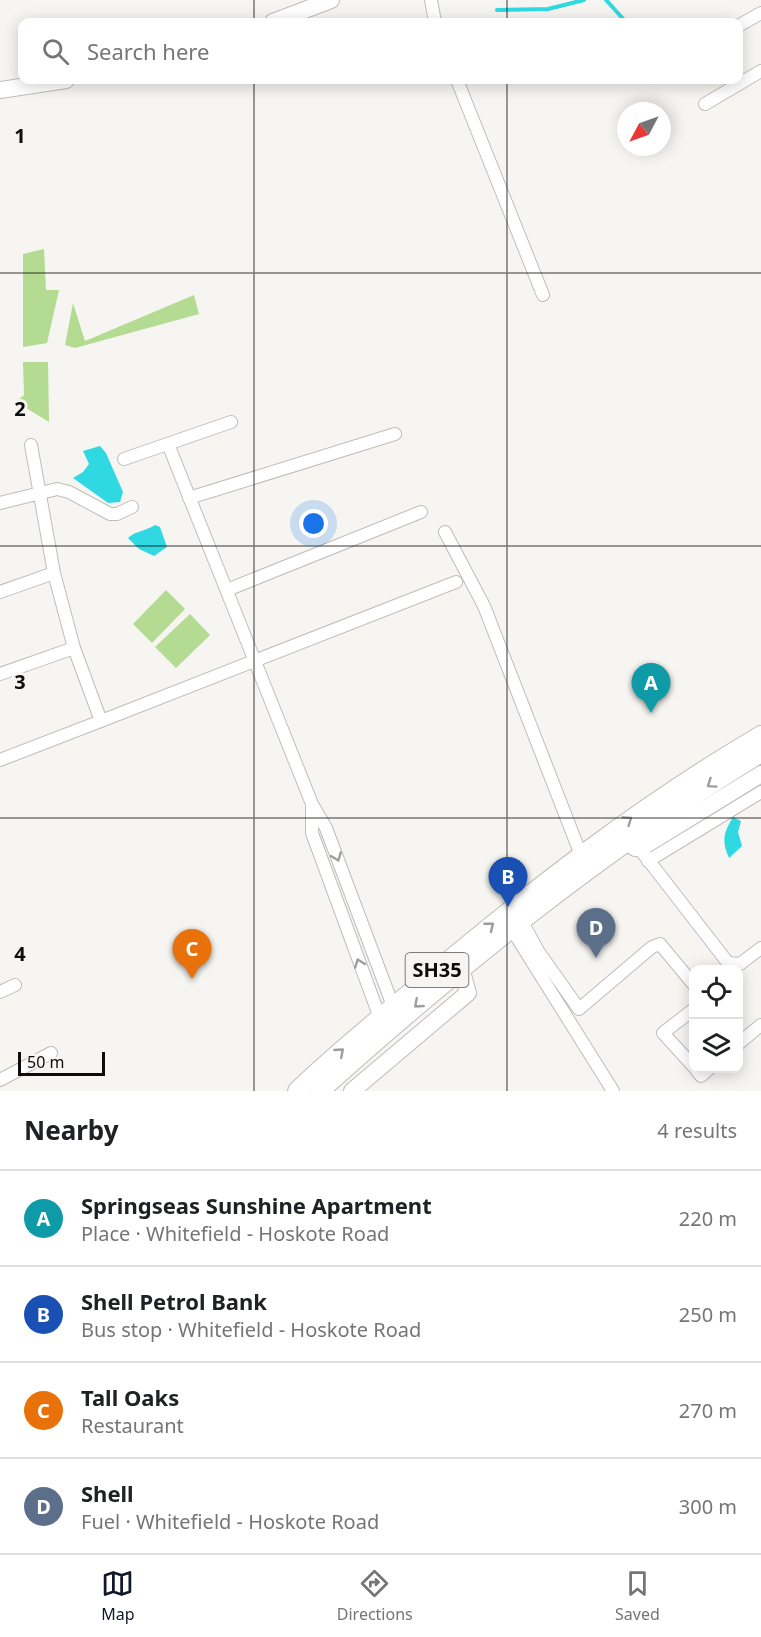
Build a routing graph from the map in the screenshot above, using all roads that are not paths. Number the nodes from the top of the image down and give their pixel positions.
1 (331, 0) edge
2 (431, 0) edge
3 (761, 13) edge
4 (284, 18) edge
5 (434, 18) edge
6 (743, 23) edge
7 (761, 71) edge
8 (743, 82) edge
9 (40, 84) edge
10 (459, 84) edge
11 (739, 84) edge
12 (0, 90) edge
13 (705, 104) dead end
14 (543, 295) dead end
15 (231, 422) dead end
16 (395, 434) dead end
17 (168, 444) junction
18 (31, 446) dead end
19 (124, 459) dead end
20 (39, 492) junction
21 (189, 498) junction
22 (0, 503) edge
23 (132, 507) dead end
24 (421, 512) dead end
25 (445, 532) dead end
26 (54, 573) junction
27 (456, 582) dead end
28 (227, 591) junction
29 (0, 592) edge
30 (74, 648) junction
31 (257, 663) junction
32 (0, 674) edge
33 (101, 721) junction
34 (761, 735) edge
35 (761, 753) edge
36 (0, 760) edge
37 (761, 774) edge
38 (761, 792) edge
39 (312, 804) junction
40 (638, 850) junction
41 (581, 855) junction
42 (516, 924) junction
43 (761, 948) edge
44 (461, 968) junction
45 (689, 980) edge
46 (15, 985) dead end
47 (0, 992) edge
48 (387, 1012) junction
49 (689, 1012) edge
50 (761, 1026) edge
51 (743, 1040) edge
52 (51, 1053) dead end
53 (689, 1062) edge
54 (0, 1080) edge
55 (297, 1091) edge
56 (320, 1091) edge
57 (352, 1091) edge
58 (613, 1091) edge

1 - 4 street
2 - 5 street
3 - 6 street
7 - 8 street
9 - 12 street
10 - 14 street
11 - 13 street
15 - 17 street
16 - 21 street
17 - 19 street
17 - 21 street
18 - 20 street
20 - 22 street
20 - 23 street
20 - 26 street
21 - 28 street
24 - 28 street
25 - 41 street
26 - 29 street
26 - 30 street
27 - 31 street
28 - 31 street
30 - 32 street
30 - 33 street
31 - 33 street
31 - 39 street
33 - 36 street
41 -> 34 main road, SH35
35 -> 40 main road, SH35
37 - 40 street
38 - 40 street
39 -> 48 street
48 -> 39 street
40 - 42 main road, SH35
40 - 43 street
48 -> 41 main road, SH35
42 - 44 main road, SH35
42 - 45 street
42 - 58 street
44 -> 56 main road, SH35
44 - 57 street
46 - 47 street
55 -> 48 main road, SH35
49 - 53 street
50 - 51 street
52 - 54 street

